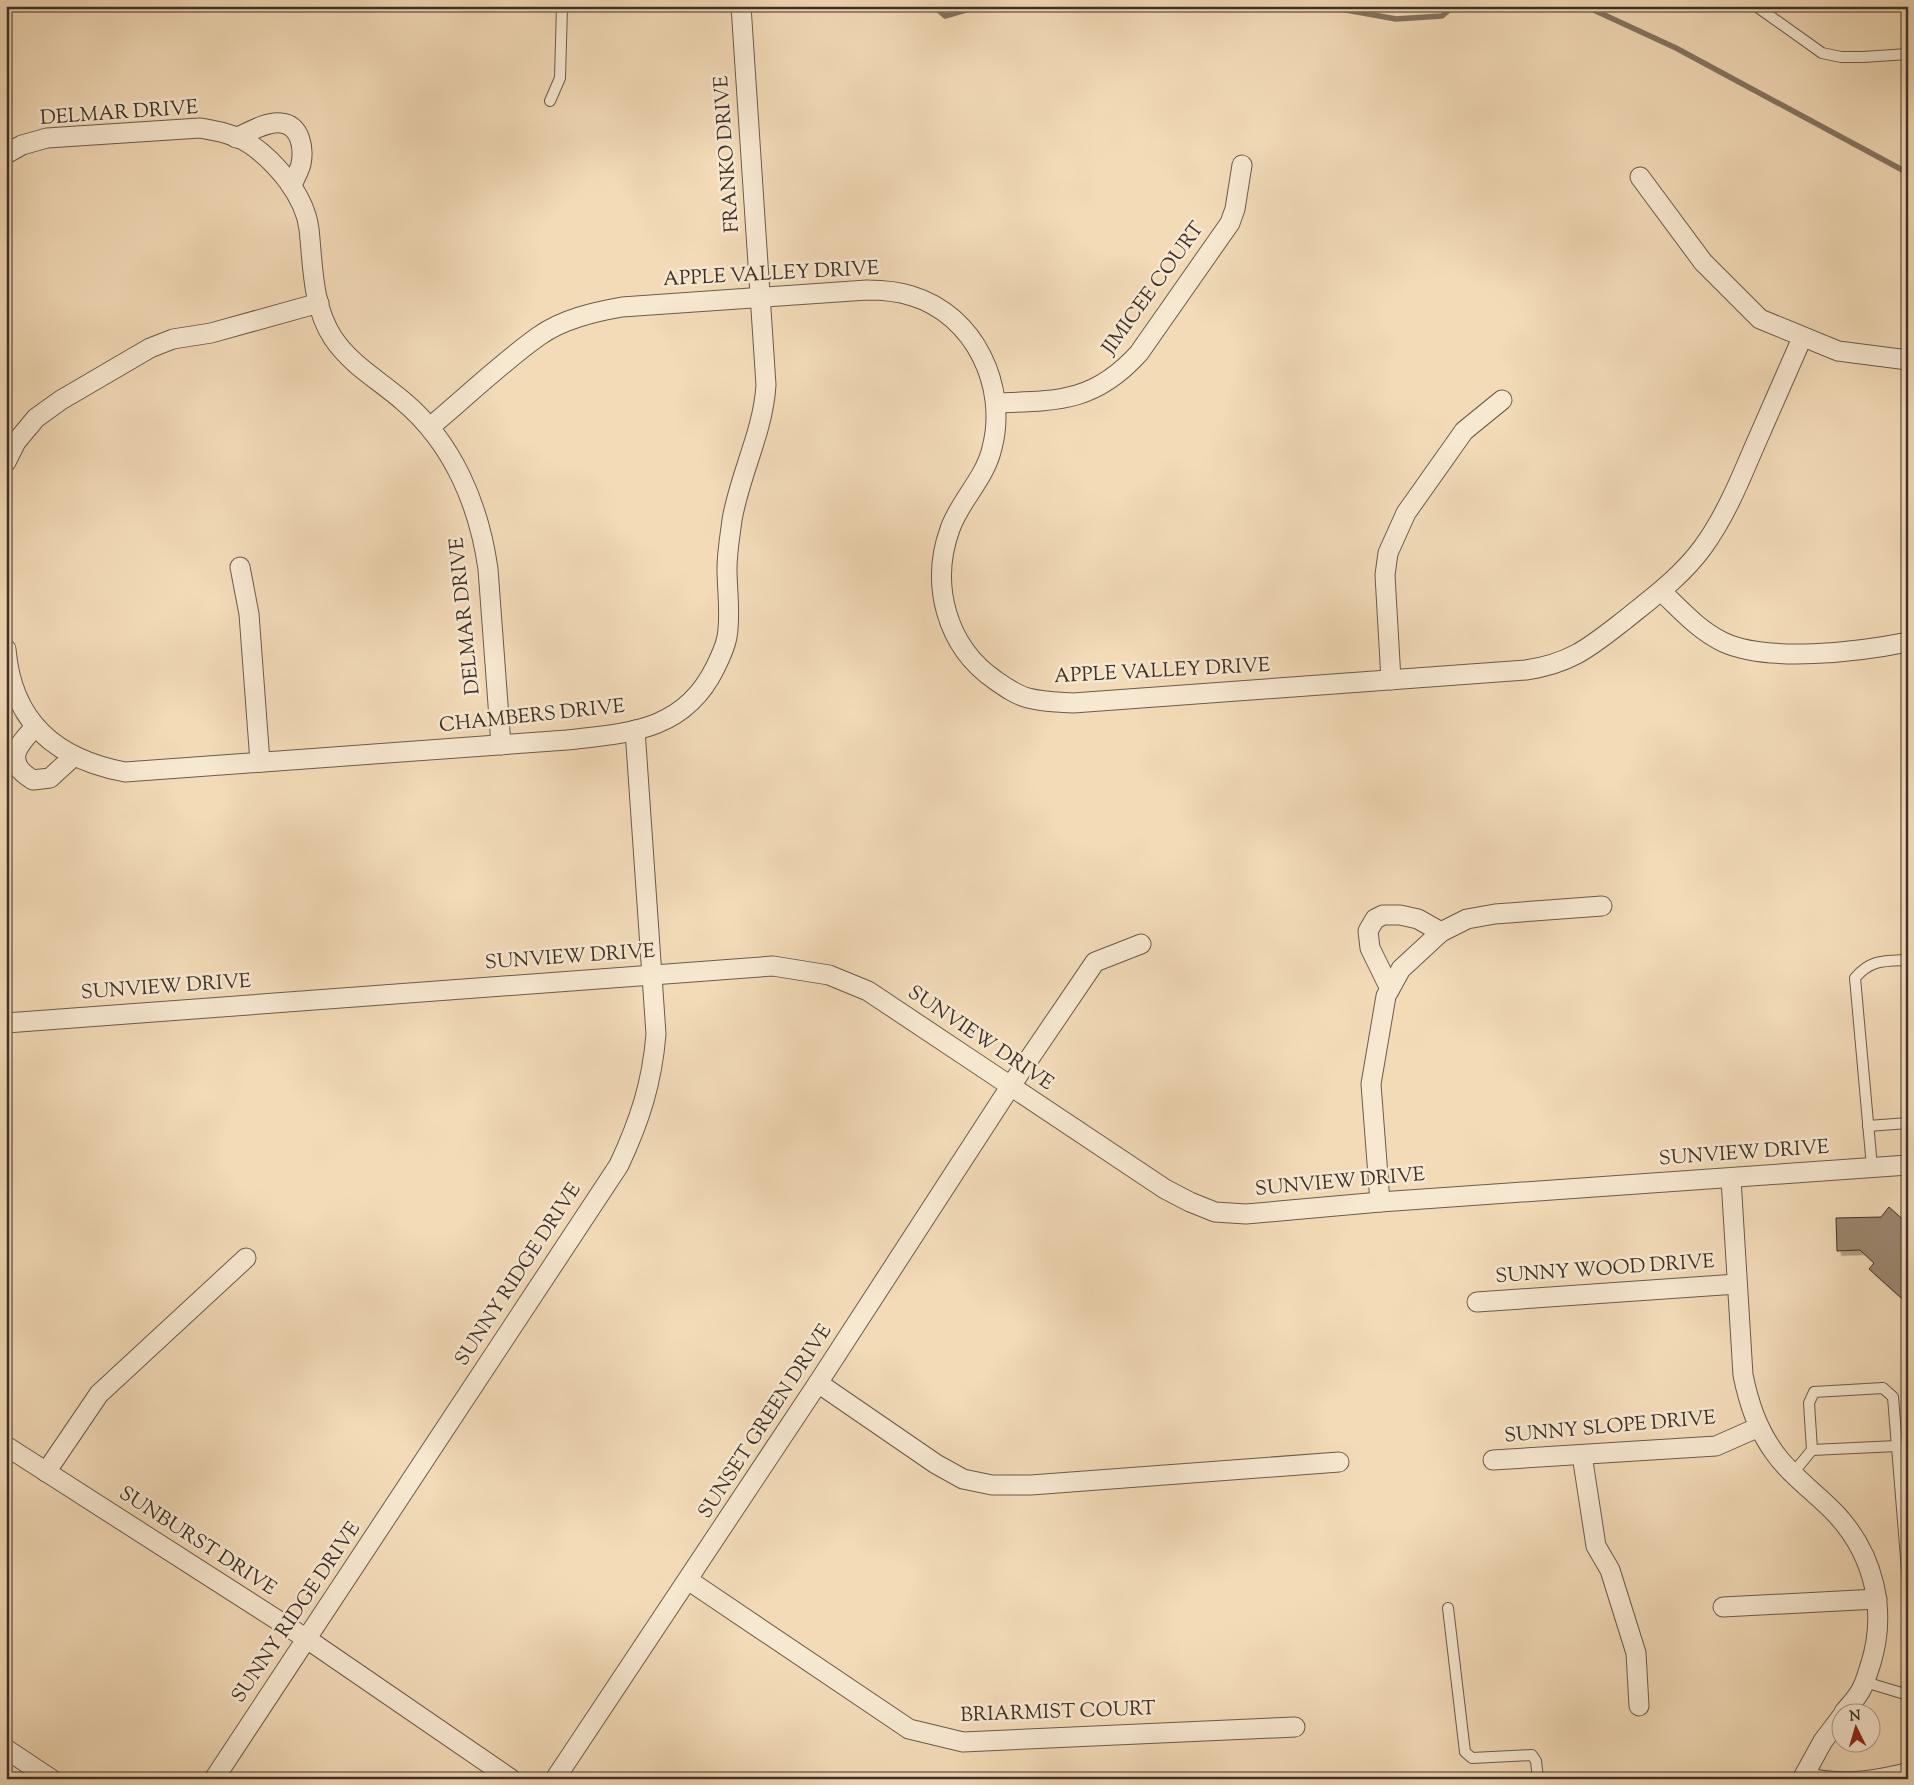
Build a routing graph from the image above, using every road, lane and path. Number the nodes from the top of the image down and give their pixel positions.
1 (562, 6) edge
2 (741, 6) edge
3 (1756, 6) edge
4 (1908, 54) edge
5 (550, 101) dead end
6 (236, 138) junction
7 (6, 154) edge
8 (1242, 165) dead end
9 (1640, 178) dead end
10 (292, 186) junction
11 (760, 299) junction
12 (319, 303) junction
13 (1802, 338) junction
14 (1908, 360) edge
15 (1502, 400) dead end
16 (996, 403) junction
17 (430, 426) junction
18 (6, 462) edge
19 (240, 567) dead end
20 (1661, 591) junction
21 (1908, 642) edge
22 (6, 649) edge
23 (1391, 680) junction
24 (35, 727) junction
25 (635, 730) junction
26 (501, 745) junction
27 (74, 756) junction
28 (260, 762) junction
29 (1602, 906) dead end
30 (1440, 932) junction
31 (1141, 944) dead end
32 (1908, 960) edge
33 (652, 974) junction
34 (1390, 989) junction
35 (6, 1023) edge
36 (1010, 1087) junction
37 (1908, 1123) edge
38 (1868, 1126) junction
39 (1908, 1165) edge
40 (1872, 1167) junction
41 (1730, 1179) junction
42 (1380, 1202) junction
43 (246, 1258) dead end
44 (1737, 1284) junction
45 (1477, 1302) dead end
46 (818, 1383) junction
47 (1759, 1427) junction
48 (6, 1446) edge
49 (1897, 1446) junction
50 (1812, 1450) junction
51 (1582, 1455) junction
52 (1493, 1460) dead end
53 (1339, 1462) dead end
54 (46, 1472) junction
55 (1793, 1473) junction
56 (1907, 1546) edge
57 (688, 1580) junction
58 (1908, 1583) edge
59 (1877, 1599) junction
60 (1723, 1607) dead end
61 (1448, 1608) dead end
62 (307, 1639) junction
63 (1865, 1682) junction
64 (1908, 1696) edge
65 (1851, 1702) edge
66 (1639, 1706) dead end
67 (1295, 1727) dead end
68 (1832, 1731) edge
69 (6, 1749) edge
70 (1908, 1768) edge
71 (1803, 1776) edge
72 (52, 1779) edge
73 (214, 1779) edge
74 (511, 1779) edge
75 (555, 1779) edge
76 (1538, 1779) edge

1 - 5 lane
2 - 11 street, FRANKO DRIVE
3 - 4 lane
6 - 7 street, DELMAR DRIVE
6 - 10 street, DELMAR DRIVE
6 - 10 street
8 - 16 street, JIMICEE COURT
9 - 13 street
10 - 12 street, DELMAR DRIVE
11 - 16 street, APPLE VALLEY DRIVE
11 - 17 street, APPLE VALLEY DRIVE
11 - 25 street, CHAMBERS DRIVE
12 - 17 street, DELMAR DRIVE
12 - 18 street
13 - 14 street
13 - 20 street, APPLE VALLEY DRIVE
15 - 23 street
16 - 23 street, APPLE VALLEY DRIVE
17 - 26 street, DELMAR DRIVE
19 - 28 street
20 - 21 street
20 - 23 street, APPLE VALLEY DRIVE
22 - 24 street, CHAMBERS DRIVE
24 - 27 street, CHAMBERS DRIVE
24 - 27 street
25 - 26 street, CHAMBERS DRIVE
25 - 33 street, SUNNY RIDGE DRIVE
26 - 28 street, CHAMBERS DRIVE
27 - 28 street, CHAMBERS DRIVE
29 - 30 street
30 - 34 street
30 - 34 street
31 - 36 street, SUNSET GREEN DRIVE
32 - 38 lane
33 - 35 street, SUNVIEW DRIVE
33 - 36 street, SUNVIEW DRIVE
33 - 62 street, SUNNY RIDGE DRIVE
34 - 42 street
36 - 42 street, SUNVIEW DRIVE
36 - 46 street, SUNSET GREEN DRIVE
37 - 38 lane
38 - 40 lane
39 - 40 street, SUNVIEW DRIVE
40 - 41 street, SUNVIEW DRIVE
41 - 42 street, SUNVIEW DRIVE
41 - 44 street
43 - 54 street
44 - 45 street, SUNNY WOOD DRIVE
44 - 47 street
46 - 53 street
46 - 57 street, SUNSET GREEN DRIVE
47 - 51 street, SUNNY SLOPE DRIVE
47 - 55 street
48 - 54 street, SUNBURST DRIVE
49 - 50 lane
49 - 50 lane
49 - 56 lane
50 - 55 lane
51 - 52 street, SUNNY SLOPE DRIVE
51 - 66 street
54 - 62 street, SUNBURST DRIVE
55 - 59 street
56 - 58 lane
57 - 67 street, BRIARMIST COURT
57 - 75 street, SUNSET GREEN DRIVE
59 - 60 street
59 - 63 street
61 - 76 lane
62 - 73 street, SUNNY RIDGE DRIVE
62 - 74 street, SUNBURST DRIVE
63 - 64 lane
63 - 65 street
68 - 71 street
69 - 72 street
70 - 71 lane

